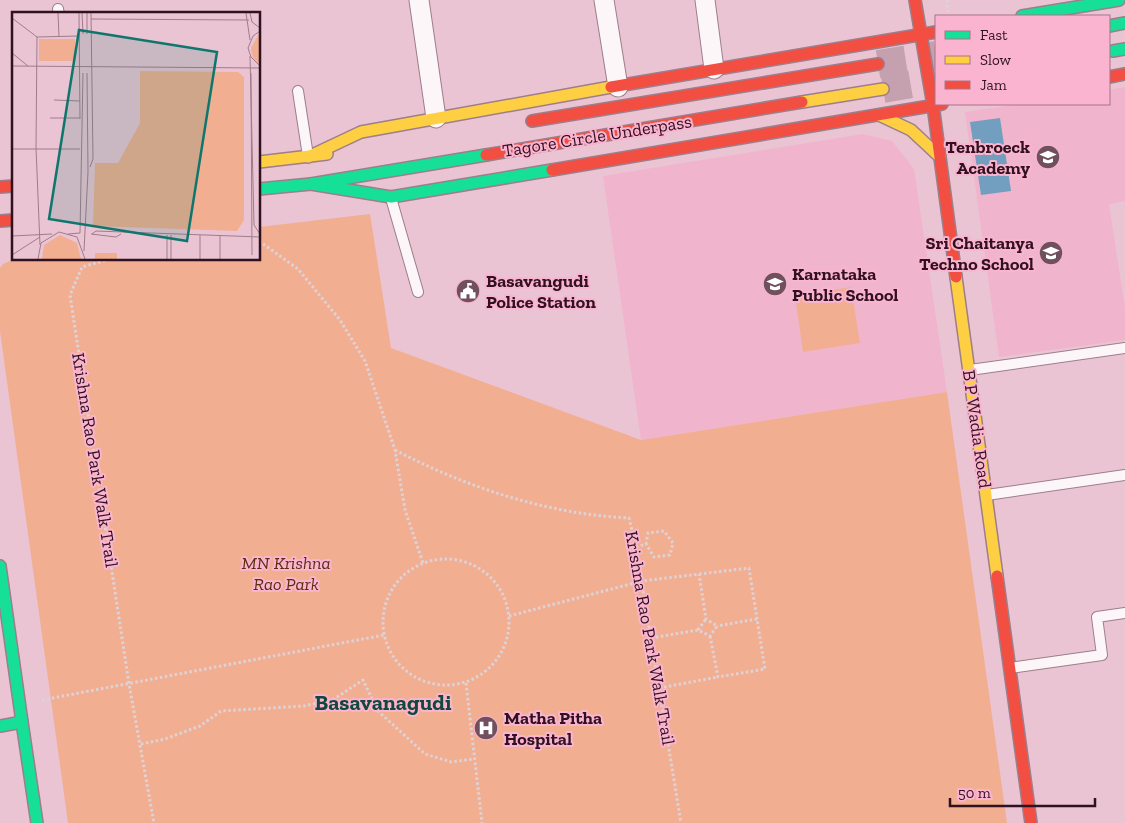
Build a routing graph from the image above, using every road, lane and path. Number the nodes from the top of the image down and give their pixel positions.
1 (419, 0) edge
2 (604, 0) edge
3 (705, 0) edge
4 (915, 0) edge
5 (947, 0) edge
6 (1119, 0) edge
7 (1089, 2) edge
8 (950, 15) edge
9 (1027, 15) edge
10 (1125, 23) edge
11 (1110, 26) edge
12 (935, 32) edge
13 (922, 35) junction
14 (878, 64) tunnel mouth
15 (714, 69) junction
16 (1125, 74) edge
17 (1110, 77) edge
18 (618, 87) junction
19 (883, 89) tunnel mouth
20 (298, 91) dead end
21 (935, 91) edge
22 (935, 105) edge
23 (938, 105) edge
24 (879, 114) junction
25 (436, 118) junction
26 (524, 122) dead end
27 (348, 151) dead end
28 (308, 157) junction
29 (940, 157) junction
30 (260, 162) edge
31 (311, 184) junction
32 (260, 189) edge
33 (391, 197) junction
34 (260, 242) edge
35 (106, 260) edge
36 (418, 292) dead end
37 (1125, 348) edge
38 (969, 370) junction
39 (396, 450) junction
40 (1125, 475) edge
41 (986, 495) junction
42 (646, 544) junction
43 (636, 547) junction
44 (423, 563) junction
45 (0, 566) edge
46 (699, 574) junction
47 (642, 582) junction
48 (1125, 613) edge
49 (509, 616) junction
50 (706, 619) junction
51 (757, 619) junction
52 (717, 626) junction
53 (698, 630) junction
54 (384, 635) junction
55 (710, 636) junction
56 (651, 638) junction
57 (1010, 668) junction
58 (718, 677) junction
59 (466, 683) junction
60 (129, 684) junction
61 (659, 688) junction
62 (16, 702) junction
63 (22, 722) junction
64 (0, 726) edge
65 (141, 744) junction
66 (474, 760) junction
67 (37, 823) edge
68 (154, 823) edge
69 (482, 823) edge
70 (681, 823) edge
71 (1030, 823) edge

1 - 25 street
2 - 18 street
3 - 15 street
4 - 13 main road, B P Wadia Road
5 - 8 path
6 - 7 main road
7 - 9 main road
10 - 11 main road
12 - 13 main road
13 - 15 main road
13 - 21 main road, B P Wadia Road
14 - 26 main road, Tagore Circle Underpass
15 - 18 main road
16 - 17 main road
18 - 25 main road
19 - 31 main road, Tagore Circle Underpass
20 - 28 lane
22 - 24 main road
23 - 29 main road, B P Wadia Road
24 - 29 main road
24 - 33 main road
25 - 28 main road
27 - 28 main road
28 - 30 main road
29 - 38 main road, B P Wadia Road
31 - 32 main road
31 - 33 main road
33 - 36 lane
34 - 39 path
35 - 60 path, Krishna Rao Park Walk Trail
37 - 38 lane
38 - 41 main road, B P Wadia Road
39 - 43 path, Krishna Rao Park Walk Trail
39 - 44 path
40 - 41 lane
41 - 57 main road, B P Wadia Road
42 - 42 path
42 - 43 path
43 - 47 path, Krishna Rao Park Walk Trail
44 - 49 path
44 - 54 path
45 - 62 main road
46 - 47 path
46 - 50 path
46 - 51 path
47 - 49 path
47 - 56 path, Krishna Rao Park Walk Trail
48 - 57 lane
49 - 59 path
50 - 52 path
50 - 53 path
51 - 52 path
51 - 58 path
52 - 55 path
53 - 55 path
53 - 56 path
54 - 59 path
54 - 60 path
55 - 58 path
56 - 61 path, Krishna Rao Park Walk Trail
57 - 71 main road, B P Wadia Road
58 - 61 path
59 - 66 path
60 - 62 path
60 - 65 path, Krishna Rao Park Walk Trail
61 - 70 path, Krishna Rao Park Walk Trail
62 - 63 main road
63 - 64 main road
63 - 67 main road
65 - 66 path
65 - 68 path, Krishna Rao Park Walk Trail
66 - 69 path

